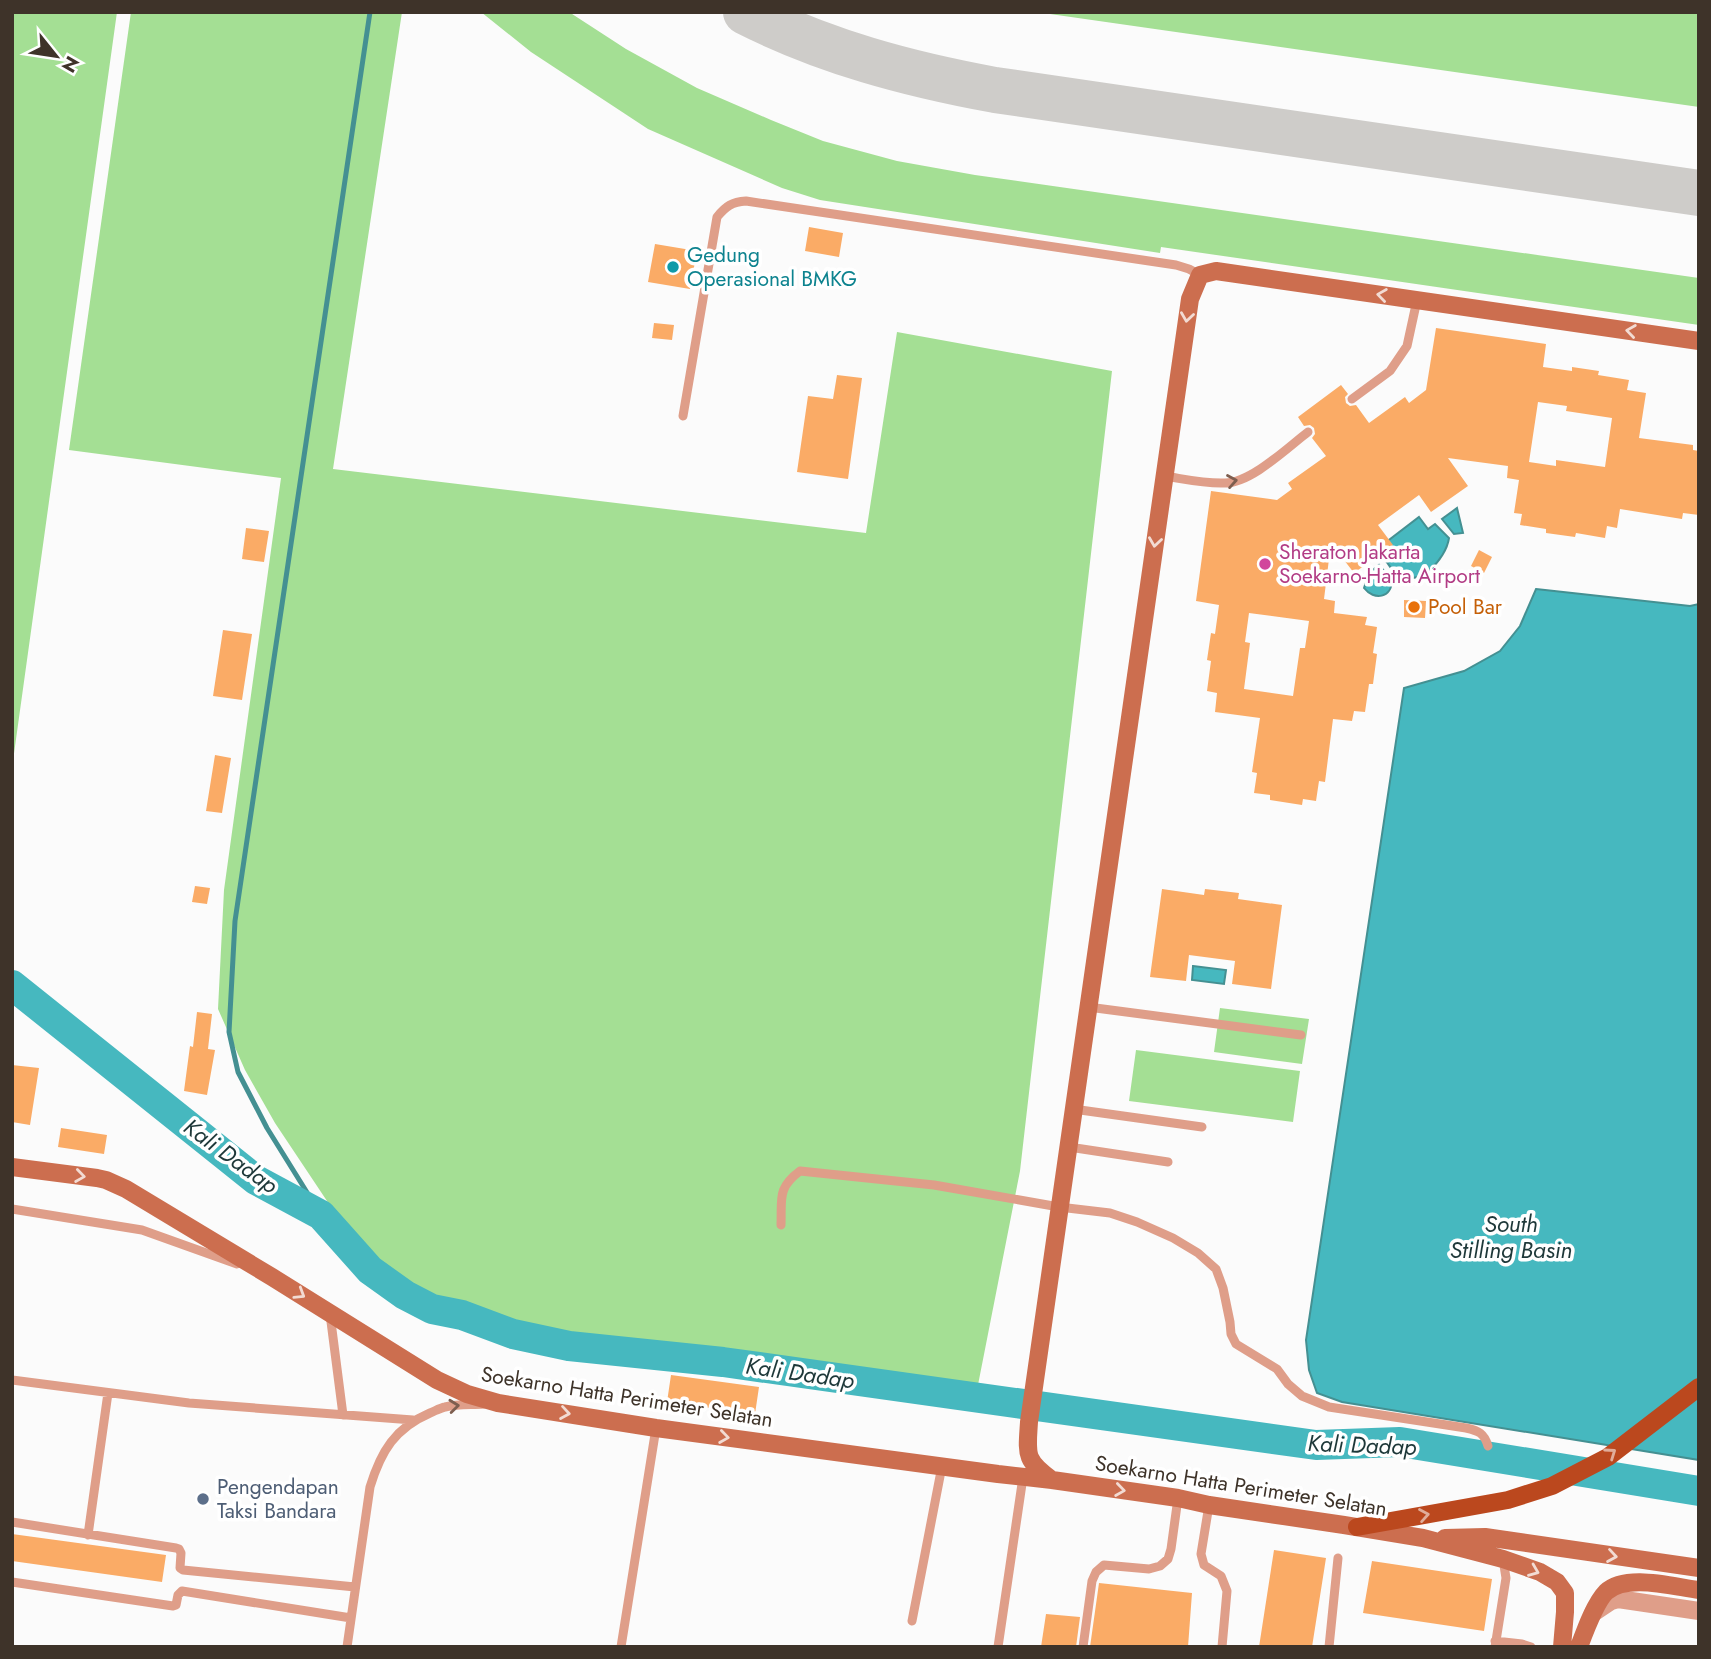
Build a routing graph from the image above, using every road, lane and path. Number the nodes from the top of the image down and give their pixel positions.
1 (1200, 275) junction
2 (1417, 300) junction
3 (1699, 341) edge
4 (1352, 399) dead end
5 (684, 416) dead end
6 (1308, 432) dead end
7 (1164, 476) junction
8 (1088, 1007) junction
9 (1301, 1035) dead end
10 (1073, 1109) junction
11 (1202, 1127) dead end
12 (1069, 1147) junction
13 (1168, 1162) dead end
14 (12, 1167) edge
15 (1059, 1207) junction
16 (12, 1209) edge
17 (782, 1225) dead end
18 (272, 1277) junction
19 (329, 1312) junction
20 (12, 1380) edge
21 (1699, 1387) edge
22 (108, 1393) junction
23 (498, 1403) junction
24 (343, 1415) junction
25 (413, 1420) junction
26 (656, 1428) junction
27 (1488, 1446) dead end
28 (942, 1466) junction
29 (1023, 1477) junction
30 (1052, 1480) junction
31 (1178, 1498) junction
32 (1209, 1505) junction
33 (12, 1522) edge
34 (1357, 1527) junction
35 (88, 1535) junction
36 (1423, 1538) junction
37 (1338, 1558) dead end
38 (1503, 1559) junction
39 (1699, 1568) edge
40 (12, 1582) edge
41 (355, 1587) junction
42 (1699, 1590) edge
43 (1699, 1611) edge
44 (1593, 1613) junction
45 (351, 1618) junction
46 (912, 1621) dead end
47 (1495, 1644) edge
48 (347, 1647) edge
49 (621, 1647) edge
50 (998, 1647) edge
51 (1083, 1647) edge
52 (1222, 1647) edge
53 (1329, 1647) edge
54 (1531, 1647) edge
55 (1562, 1647) edge
56 (1579, 1647) edge

2 -> 1 main road
1 - 5 lane
1 -> 7 main road
3 -> 2 main road
2 - 4 lane
7 -> 6 lane
7 -> 8 main road
8 - 9 lane
8 - 10 main road
10 - 11 lane
10 - 12 main road
12 - 13 lane
12 - 15 main road
14 -> 18 main road, Soekarno Hatta Perimeter Selatan
15 - 17 lane
15 - 27 lane
15 - 30 main road
16 - 18 lane
18 -> 19 main road, Soekarno Hatta Perimeter Selatan
19 - 23 main road, Soekarno Hatta Perimeter Selatan
19 - 24 lane
20 - 22 lane
34 -> 21 main road
22 - 24 lane
22 - 35 lane
25 -> 23 lane
23 -> 26 main road, Soekarno Hatta Perimeter Selatan
24 - 25 lane
25 - 41 lane
26 -> 28 main road, Soekarno Hatta Perimeter Selatan
26 - 49 lane
28 - 29 main road, Soekarno Hatta Perimeter Selatan
28 - 46 lane
29 - 30 main road, Soekarno Hatta Perimeter Selatan
29 - 50 lane
30 -> 31 main road, Soekarno Hatta Perimeter Selatan
31 - 32 main road, Soekarno Hatta Perimeter Selatan
31 - 51 lane
32 - 34 main road, Soekarno Hatta Perimeter Selatan
32 - 52 lane
33 - 35 lane
34 - 36 main road, Soekarno Hatta Perimeter Selatan
35 - 41 lane
36 - 38 main road, Soekarno Hatta Perimeter Selatan
36 -> 39 main road, Soekarno Hatta Perimeter Selatan
37 - 53 lane
38 - 47 lane
38 -> 55 main road, Soekarno Hatta Perimeter Selatan
40 - 45 lane
41 - 45 lane
42 - 44 main road
43 - 44 street
44 - 56 main road
45 - 48 lane
47 - 54 lane

